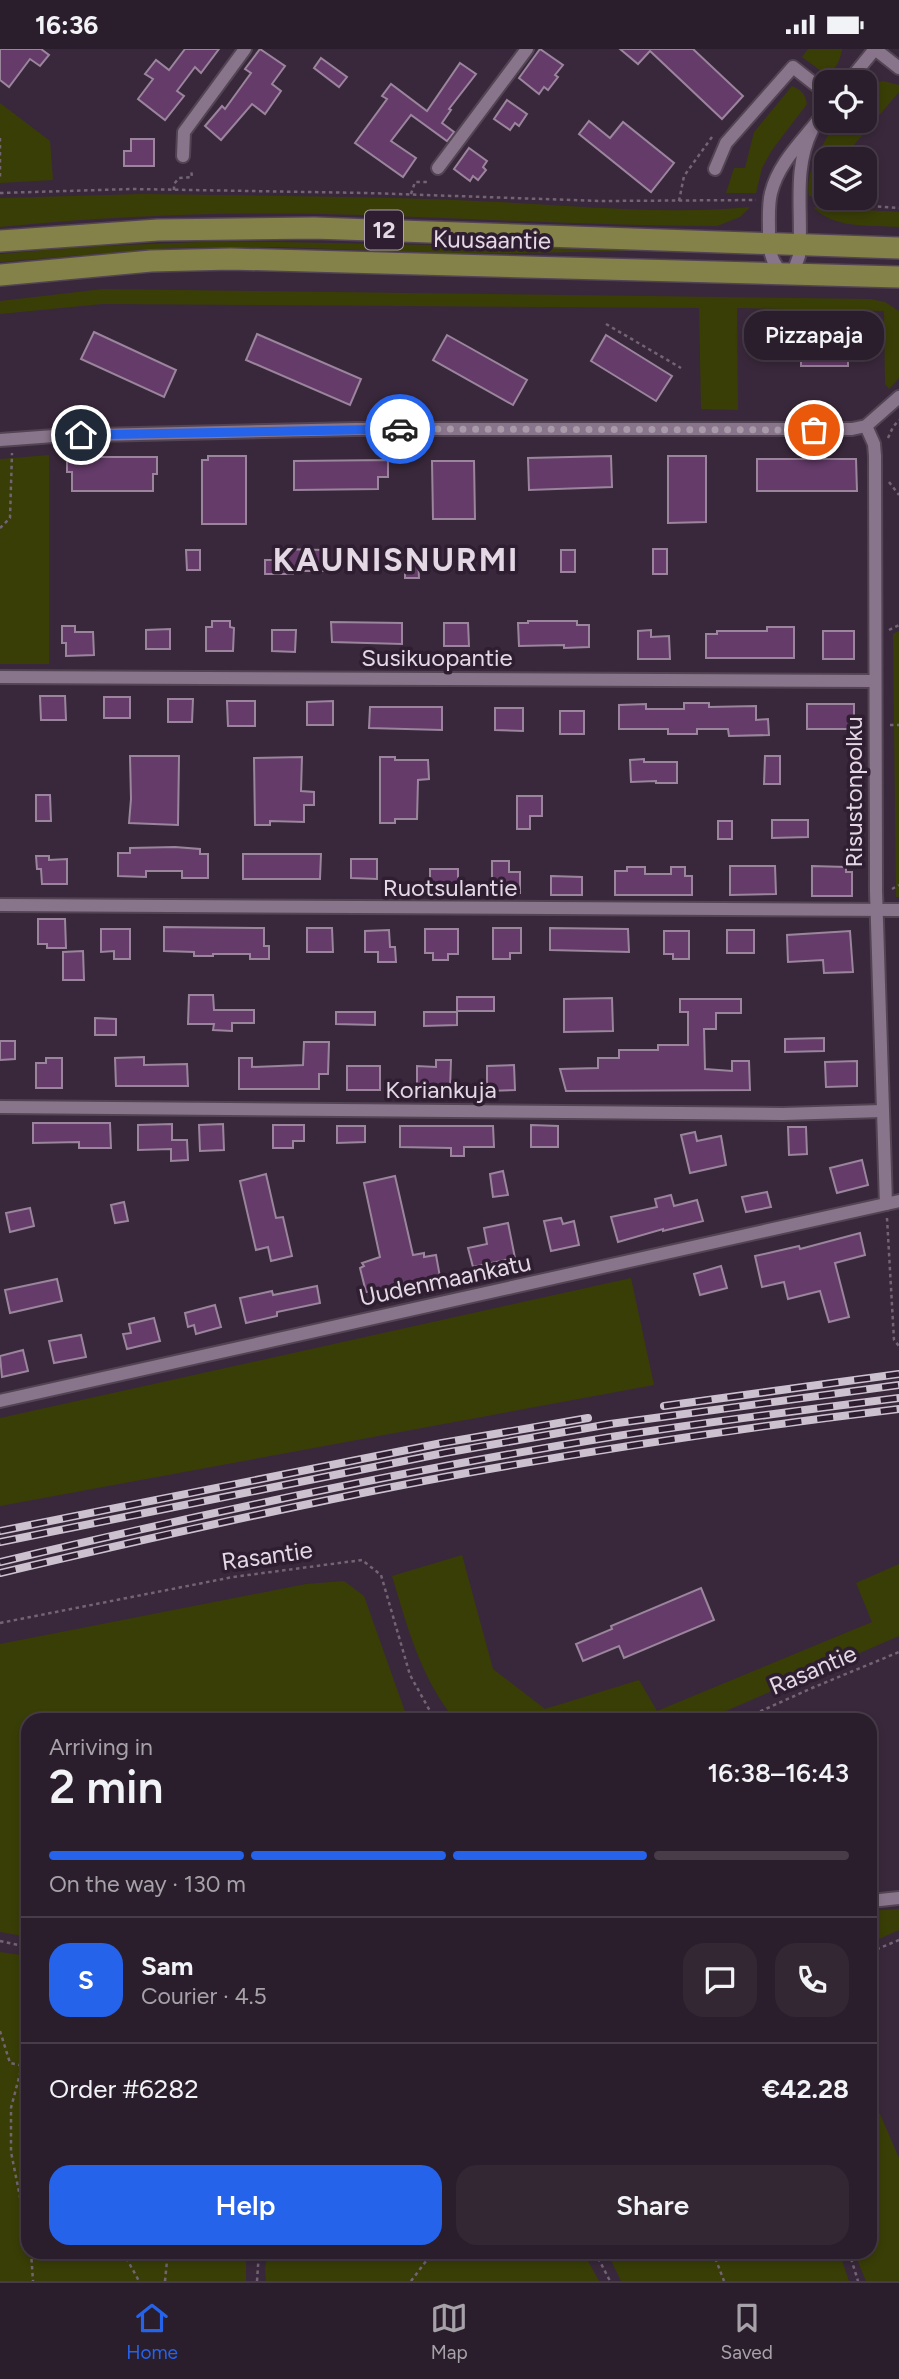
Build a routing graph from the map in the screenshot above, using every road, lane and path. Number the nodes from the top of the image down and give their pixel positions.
1 (245, 49) edge
2 (527, 49) edge
3 (875, 49) edge
4 (899, 68) edge
5 (858, 70) edge
6 (814, 84) edge
7 (814, 127) edge
8 (812, 130) junction
9 (0, 138) edge
10 (183, 156) joint
11 (438, 168) joint
12 (715, 169) dead end
13 (0, 178) edge
14 (174, 190) junction
15 (0, 193) edge
16 (411, 194) junction
17 (755, 199) dead end
18 (809, 201) dead end
19 (899, 208) edge
20 (0, 241) edge
21 (768, 244) junction
22 (800, 245) junction
23 (899, 248) edge
24 (0, 275) edge
25 (786, 275) junction
26 (899, 277) edge
27 (606, 324) dead end
28 (681, 368) dead end
29 (899, 397) edge
30 (866, 426) junction
31 (0, 440) edge
32 (13, 450) dead end
33 (0, 528) edge
34 (0, 677) edge
35 (874, 681) junction
36 (887, 724) dead end
37 (899, 725) edge
38 (899, 885) edge
39 (889, 890) dead end
40 (0, 905) edge
41 (876, 910) junction
42 (899, 910) edge
43 (0, 1107) edge
44 (882, 1111) junction
45 (893, 1203) edge
46 (899, 1346) edge
47 (0, 1401) edge
48 (0, 1623) edge
49 (899, 1652) edge
50 (431, 1713) edge
51 (757, 1713) edge
52 (899, 1898) edge
53 (877, 1900) edge
54 (899, 1940) edge
55 (0, 1941) edge
56 (21, 1946) edge
57 (877, 1949) edge
58 (0, 2031) edge
59 (21, 2066) edge
60 (21, 2070) edge
61 (21, 2204) edge
62 (31, 2259) edge
63 (127, 2259) edge
64 (168, 2259) edge
65 (259, 2259) edge
66 (428, 2259) edge
67 (599, 2259) edge
68 (716, 2259) edge
69 (851, 2259) edge
70 (33, 2281) edge
71 (139, 2281) edge
72 (165, 2281) edge
73 (257, 2281) edge
74 (411, 2281) edge
75 (610, 2281) edge
76 (724, 2281) edge
77 (858, 2281) edge

1 - 10 street
2 - 11 street
3 - 4 street
3 - 5 street
6 - 12 street
7 - 8 street
8 - 21 street
8 - 22 street
9 - 13 path
10 - 14 path
11 - 16 path
14 - 15 path
14 - 16 path
16 - 17 path
18 - 19 path
20 - 21 main road, Kuusaantie / 12
21 - 22 main road, Kuusaantie / 12
21 - 25 street
22 - 23 main road, Kuusaantie / 12
22 - 25 street
24 - 25 main road, Kuusaantie / 12
25 - 26 main road, Kuusaantie / 12
27 - 28 path
29 - 30 street
30 - 31 street
30 - 35 street, Risustonpolku
32 - 33 path
34 - 35 street, Susikuopantie
35 - 41 street, Risustonpolku
36 - 37 path
38 - 39 path
40 - 41 street, Ruotsulantie
41 - 42 street, Ruotsulantie
41 - 44 street, Risustonpolku
43 - 44 street, Koriankuja
44 - 45 street, Risustonpolku
45 - 46 path
45 - 47 street, Uudenmaankatu
48 - 50 path, Rasantie
49 - 51 path, Rasantie
52 - 53 street
54 - 57 path
55 - 56 path
58 - 59 path
60 - 61 path
62 - 70 path
63 - 71 path
64 - 72 path
65 - 73 path
66 - 74 path
67 - 75 path
68 - 76 path
69 - 77 path

